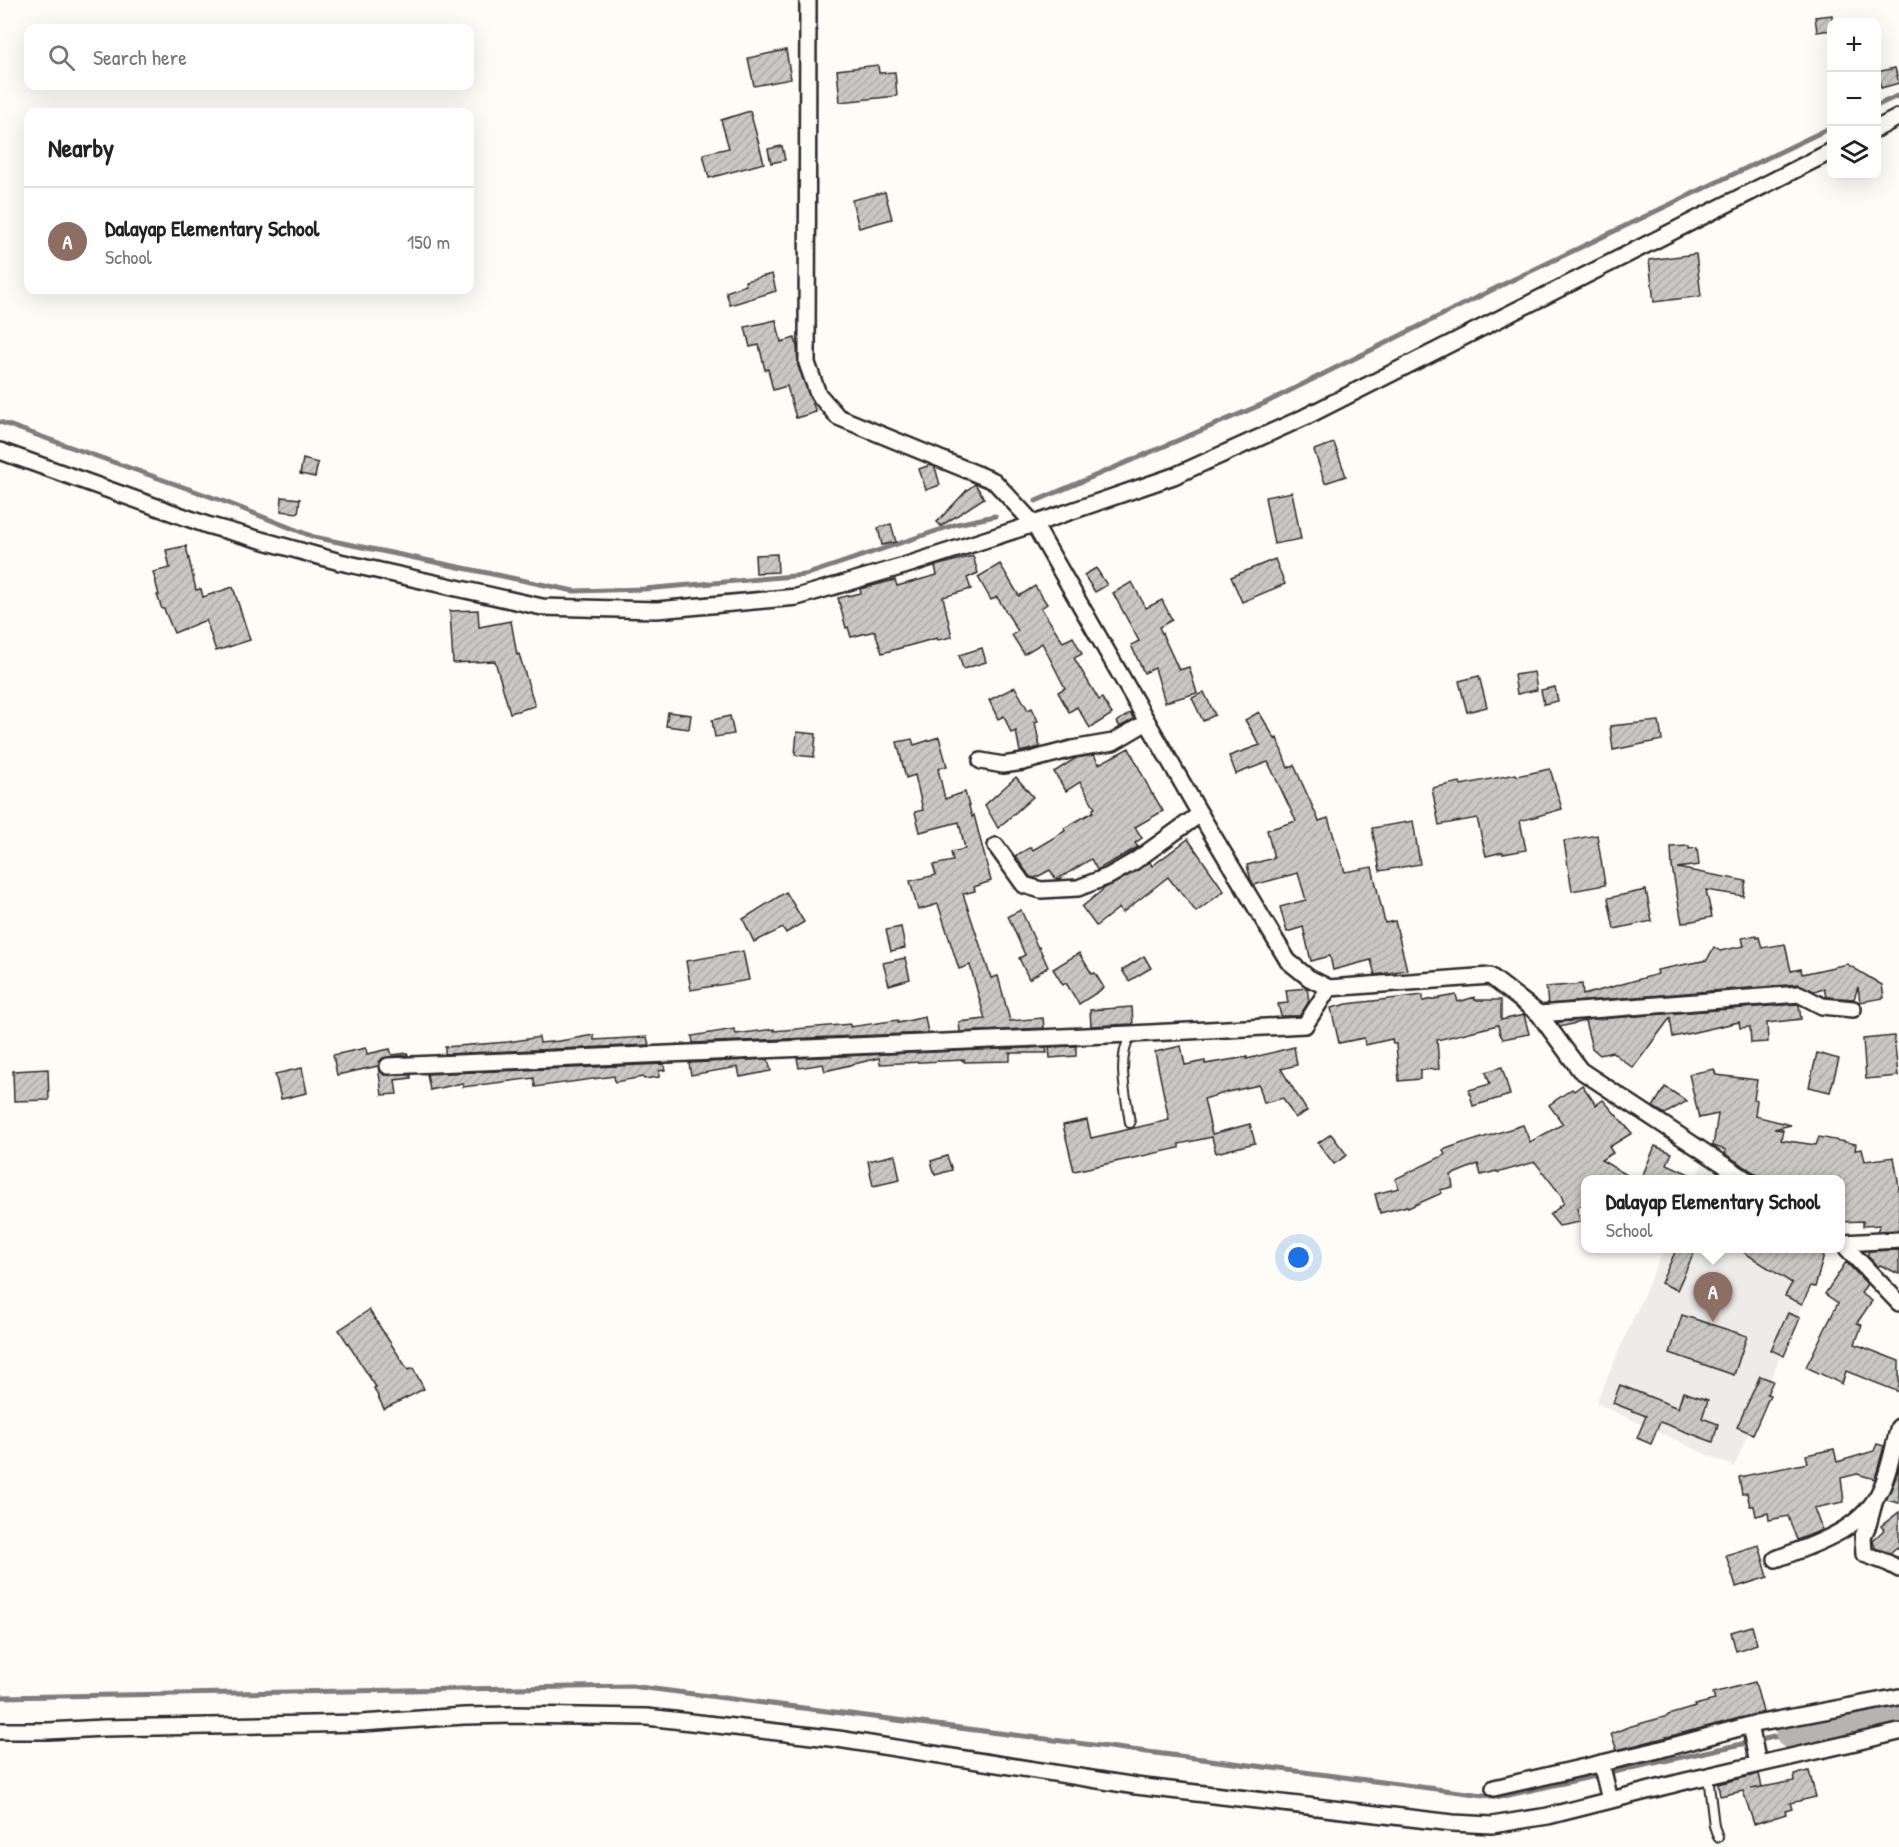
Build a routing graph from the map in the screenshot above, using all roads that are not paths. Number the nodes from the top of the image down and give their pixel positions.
1 (808, 0) edge
2 (1899, 117) edge
3 (1881, 126) edge
4 (1827, 154) edge
5 (0, 451) edge
6 (1034, 524) junction
7 (1147, 722) junction
8 (981, 761) dead end
9 (1200, 814) junction
10 (996, 846) dead end
11 (1329, 988) junction
12 (1853, 1009) dead end
13 (1539, 1014) junction
14 (1131, 1035) junction
15 (388, 1066) dead end
16 (1130, 1123) dead end
17 (1741, 1175) edge
18 (1899, 1240) edge
19 (1845, 1242) edge
20 (1845, 1245) edge
21 (1899, 1303) edge
22 (1899, 1427) edge
23 (1875, 1500) junction
24 (1776, 1559) dead end
25 (1899, 1569) edge
26 (1899, 1697) edge
27 (0, 1731) edge
28 (1751, 1732) junction
29 (1899, 1732) edge
30 (1757, 1759) junction
31 (1601, 1766) junction
32 (1708, 1776) junction
33 (1494, 1788) dead end
34 (1609, 1795) junction
35 (1718, 1837) dead end

1 - 6 street
2 - 3 street
4 - 6 street
5 - 6 street
6 - 7 street
7 - 8 street
7 - 9 street
9 - 10 street
9 - 11 street
11 - 13 street
11 - 14 street
12 - 13 street
13 - 17 street
14 - 15 street
14 - 16 lane
18 - 19 street
20 - 21 street
22 - 23 street
23 - 24 street
23 - 25 street
26 - 28 street
27 - 34 street
28 - 30 street
28 - 31 street
29 - 30 street
30 - 32 street
31 - 33 street
31 - 34 street
32 - 34 street
32 - 35 lane

